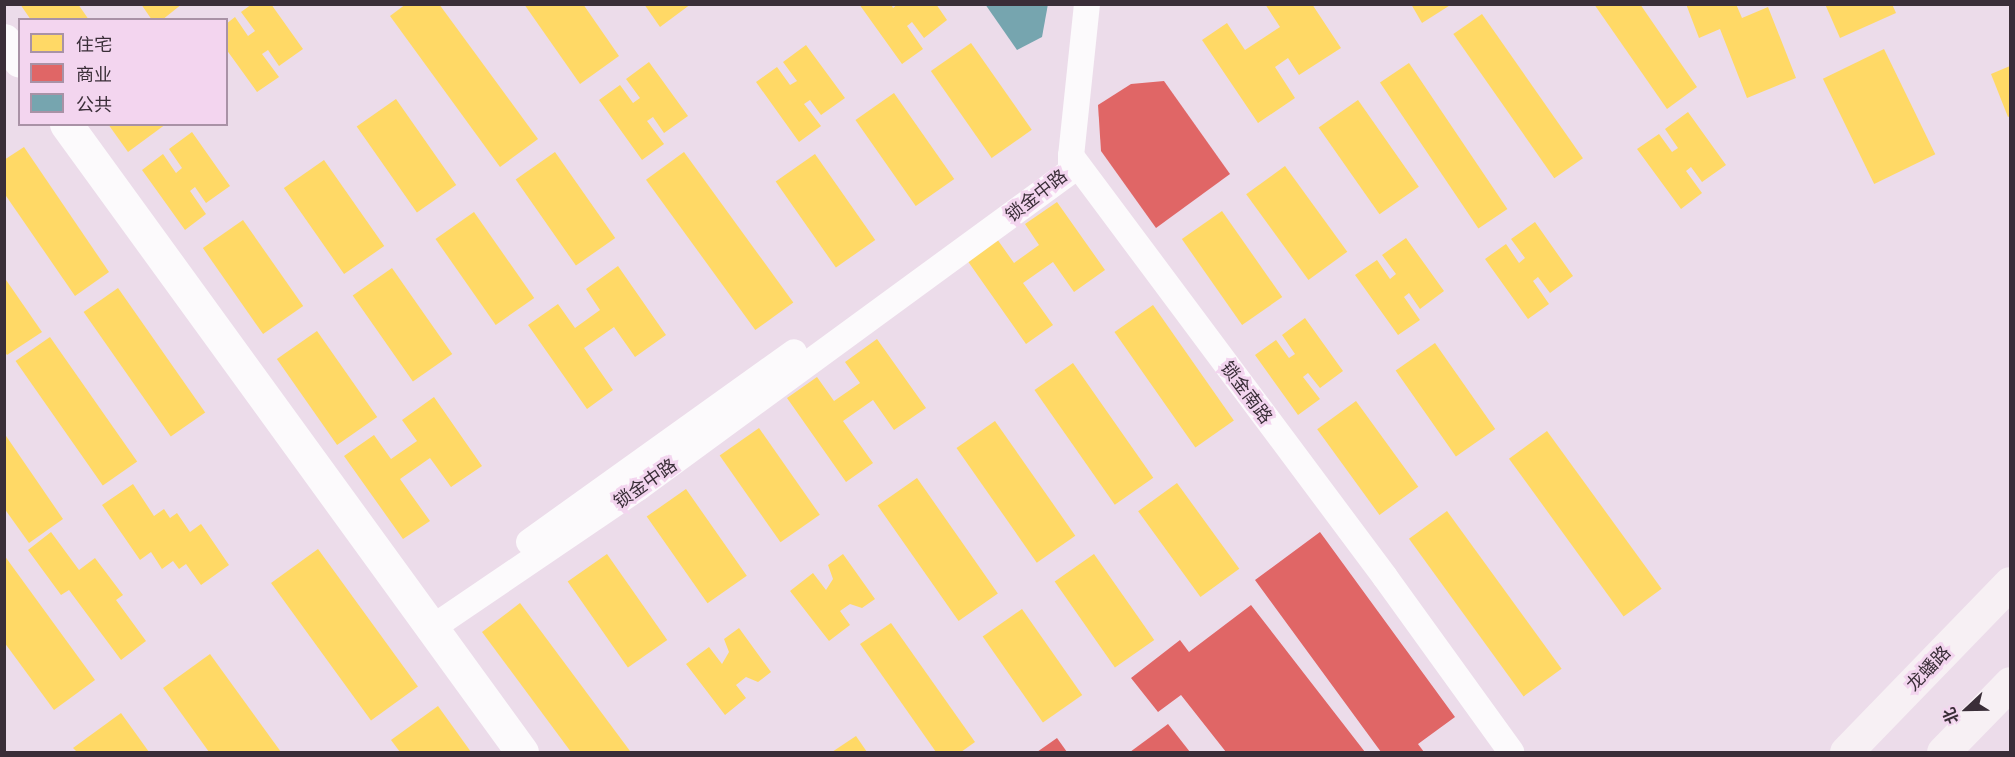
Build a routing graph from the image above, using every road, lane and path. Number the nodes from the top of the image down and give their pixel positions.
1 (1087, 4) edge
2 (4, 40) edge
3 (18, 58) edge
4 (67, 126) edge
5 (1071, 156) junction
6 (2010, 583) edge
7 (428, 622) junction
8 (2010, 683) edge
9 (522, 753) edge
10 (1511, 753) edge
11 (1846, 753) edge
12 (1943, 753) edge

1 - 5 street
2 - 3 street
4 - 7 street
5 - 7 street, 锁金中路
5 - 10 street, 锁金南路
6 - 11 main road, 龙蟠路
7 - 9 street
8 - 12 main road

